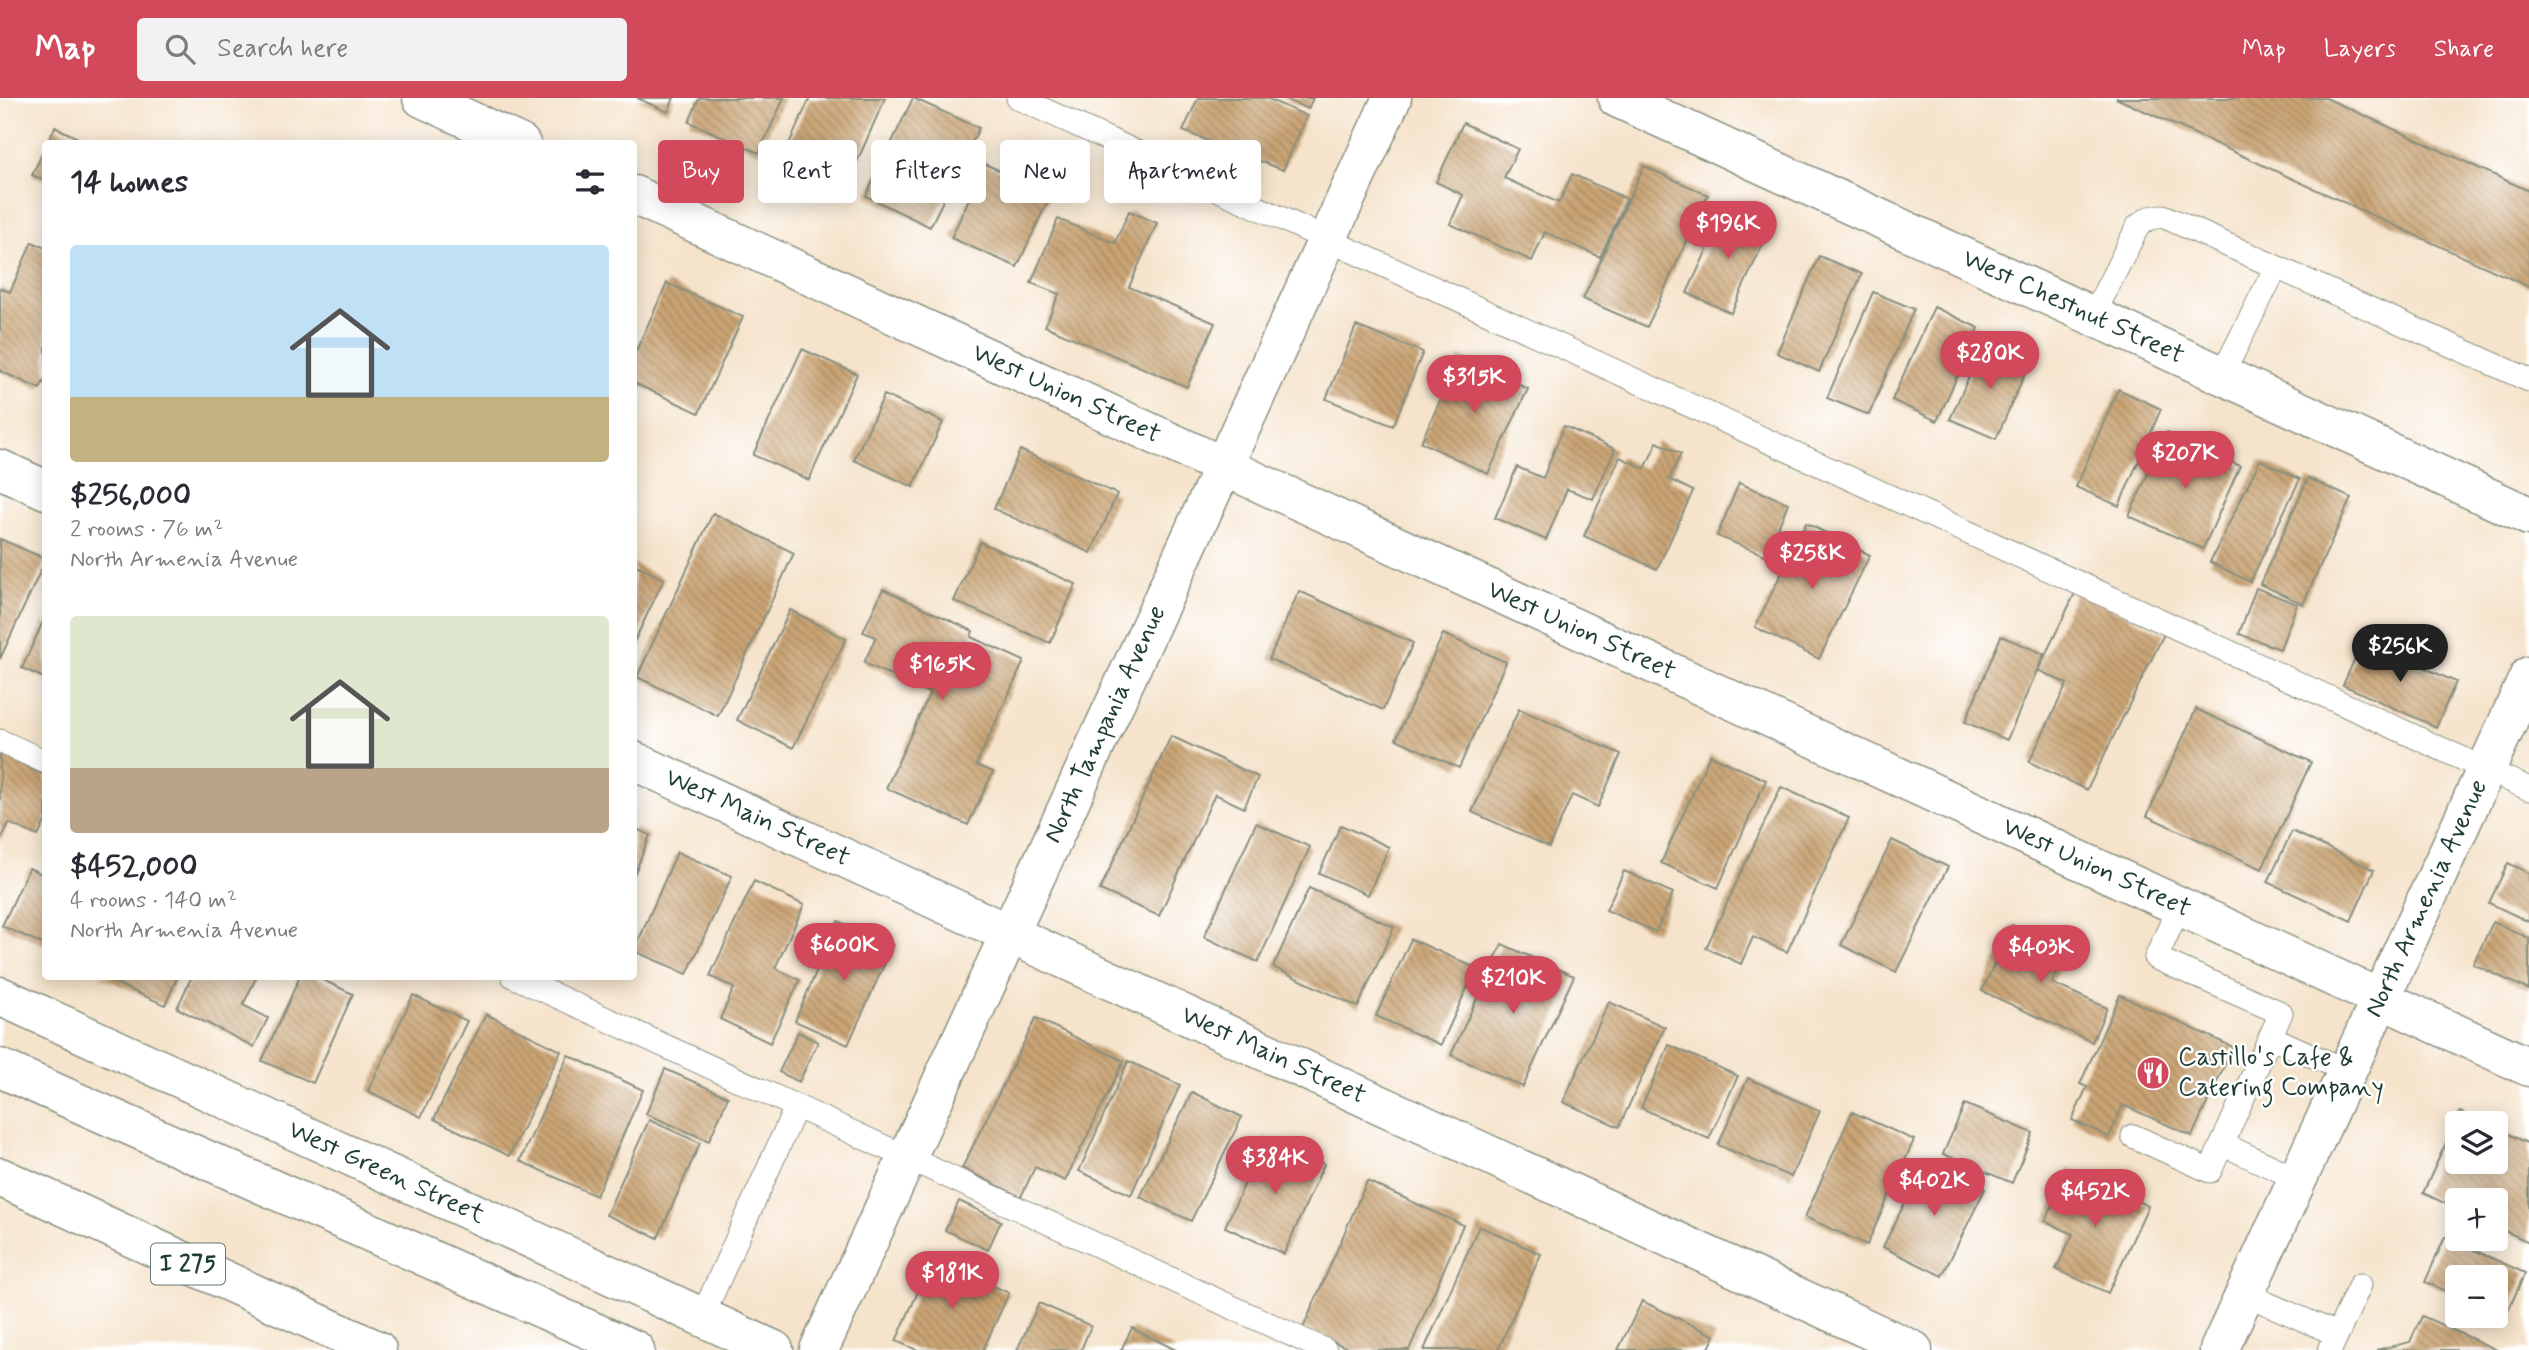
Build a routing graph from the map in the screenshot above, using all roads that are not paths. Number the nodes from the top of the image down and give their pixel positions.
1 (422, 98) edge
2 (1018, 98) edge
3 (1392, 98) edge
4 (1617, 98) edge
5 (512, 140) edge
6 (637, 196) edge
7 (1327, 240) junction
8 (2276, 267) junction
9 (2093, 316) junction
10 (2222, 375) junction
11 (2529, 380) edge
12 (1223, 466) junction
13 (0, 469) edge
14 (42, 488) edge
15 (2529, 516) edge
16 (2529, 676) edge
17 (0, 741) edge
18 (42, 760) edge
19 (637, 762) edge
20 (2486, 770) junction
21 (2529, 789) edge
22 (2179, 907) junction
23 (1009, 934) junction
24 (522, 980) edge
25 (0, 996) edge
26 (2380, 999) junction
27 (2270, 1037) junction
28 (2529, 1067) edge
29 (0, 1068) edge
30 (2347, 1071) junction
31 (792, 1116) dead end
32 (2133, 1136) dead end
33 (2222, 1144) junction
34 (906, 1157) junction
35 (0, 1177) edge
36 (2298, 1179) junction
37 (2360, 1285) dead end
38 (2245, 1294) junction
39 (702, 1317) junction
40 (2334, 1342) edge
41 (377, 1350) edge
42 (635, 1350) edge
43 (774, 1350) edge
44 (819, 1350) edge
45 (1325, 1350) edge
46 (1913, 1350) edge
47 (2219, 1350) edge

1 - 5 main road
2 - 7 lane
3 - 7 main road, North Tampania Avenue
4 - 9 main road, West Chestnut Street
6 - 12 main road, West Union Street
7 - 12 main road, North Tampania Avenue
7 - 20 lane
8 - 9 lane
8 - 10 lane
8 - 11 lane
9 - 10 main road, West Chestnut Street
10 - 15 main road, West Chestnut Street
12 - 22 main road, West Union Street
12 - 23 main road, North Tampania Avenue
13 - 14 main road
16 - 20 main road, North Armenia Avenue
17 - 18 lane
19 - 23 main road, West Main Street
20 - 21 lane
20 - 26 main road, North Armenia Avenue
22 - 26 main road, West Union Street
22 - 27 lane
23 - 34 main road, North Tampania Avenue
23 - 46 main road, West Main Street
24 - 34 lane
25 - 39 main road, West Green Street
26 - 28 main road, West Union Street
26 - 30 main road, North Armenia Avenue
27 - 30 lane
27 - 33 lane
29 - 42 main road
30 - 36 main road, North Armenia Avenue
31 - 39 lane
32 - 33 lane
33 - 36 lane
34 - 44 main road, North Tampania Avenue
34 - 45 lane
35 - 41 main road, I 275
36 - 38 main road, North Armenia Avenue
37 - 40 lane
38 - 40 lane
38 - 47 main road, North Armenia Avenue
39 - 43 main road, West Green Street

